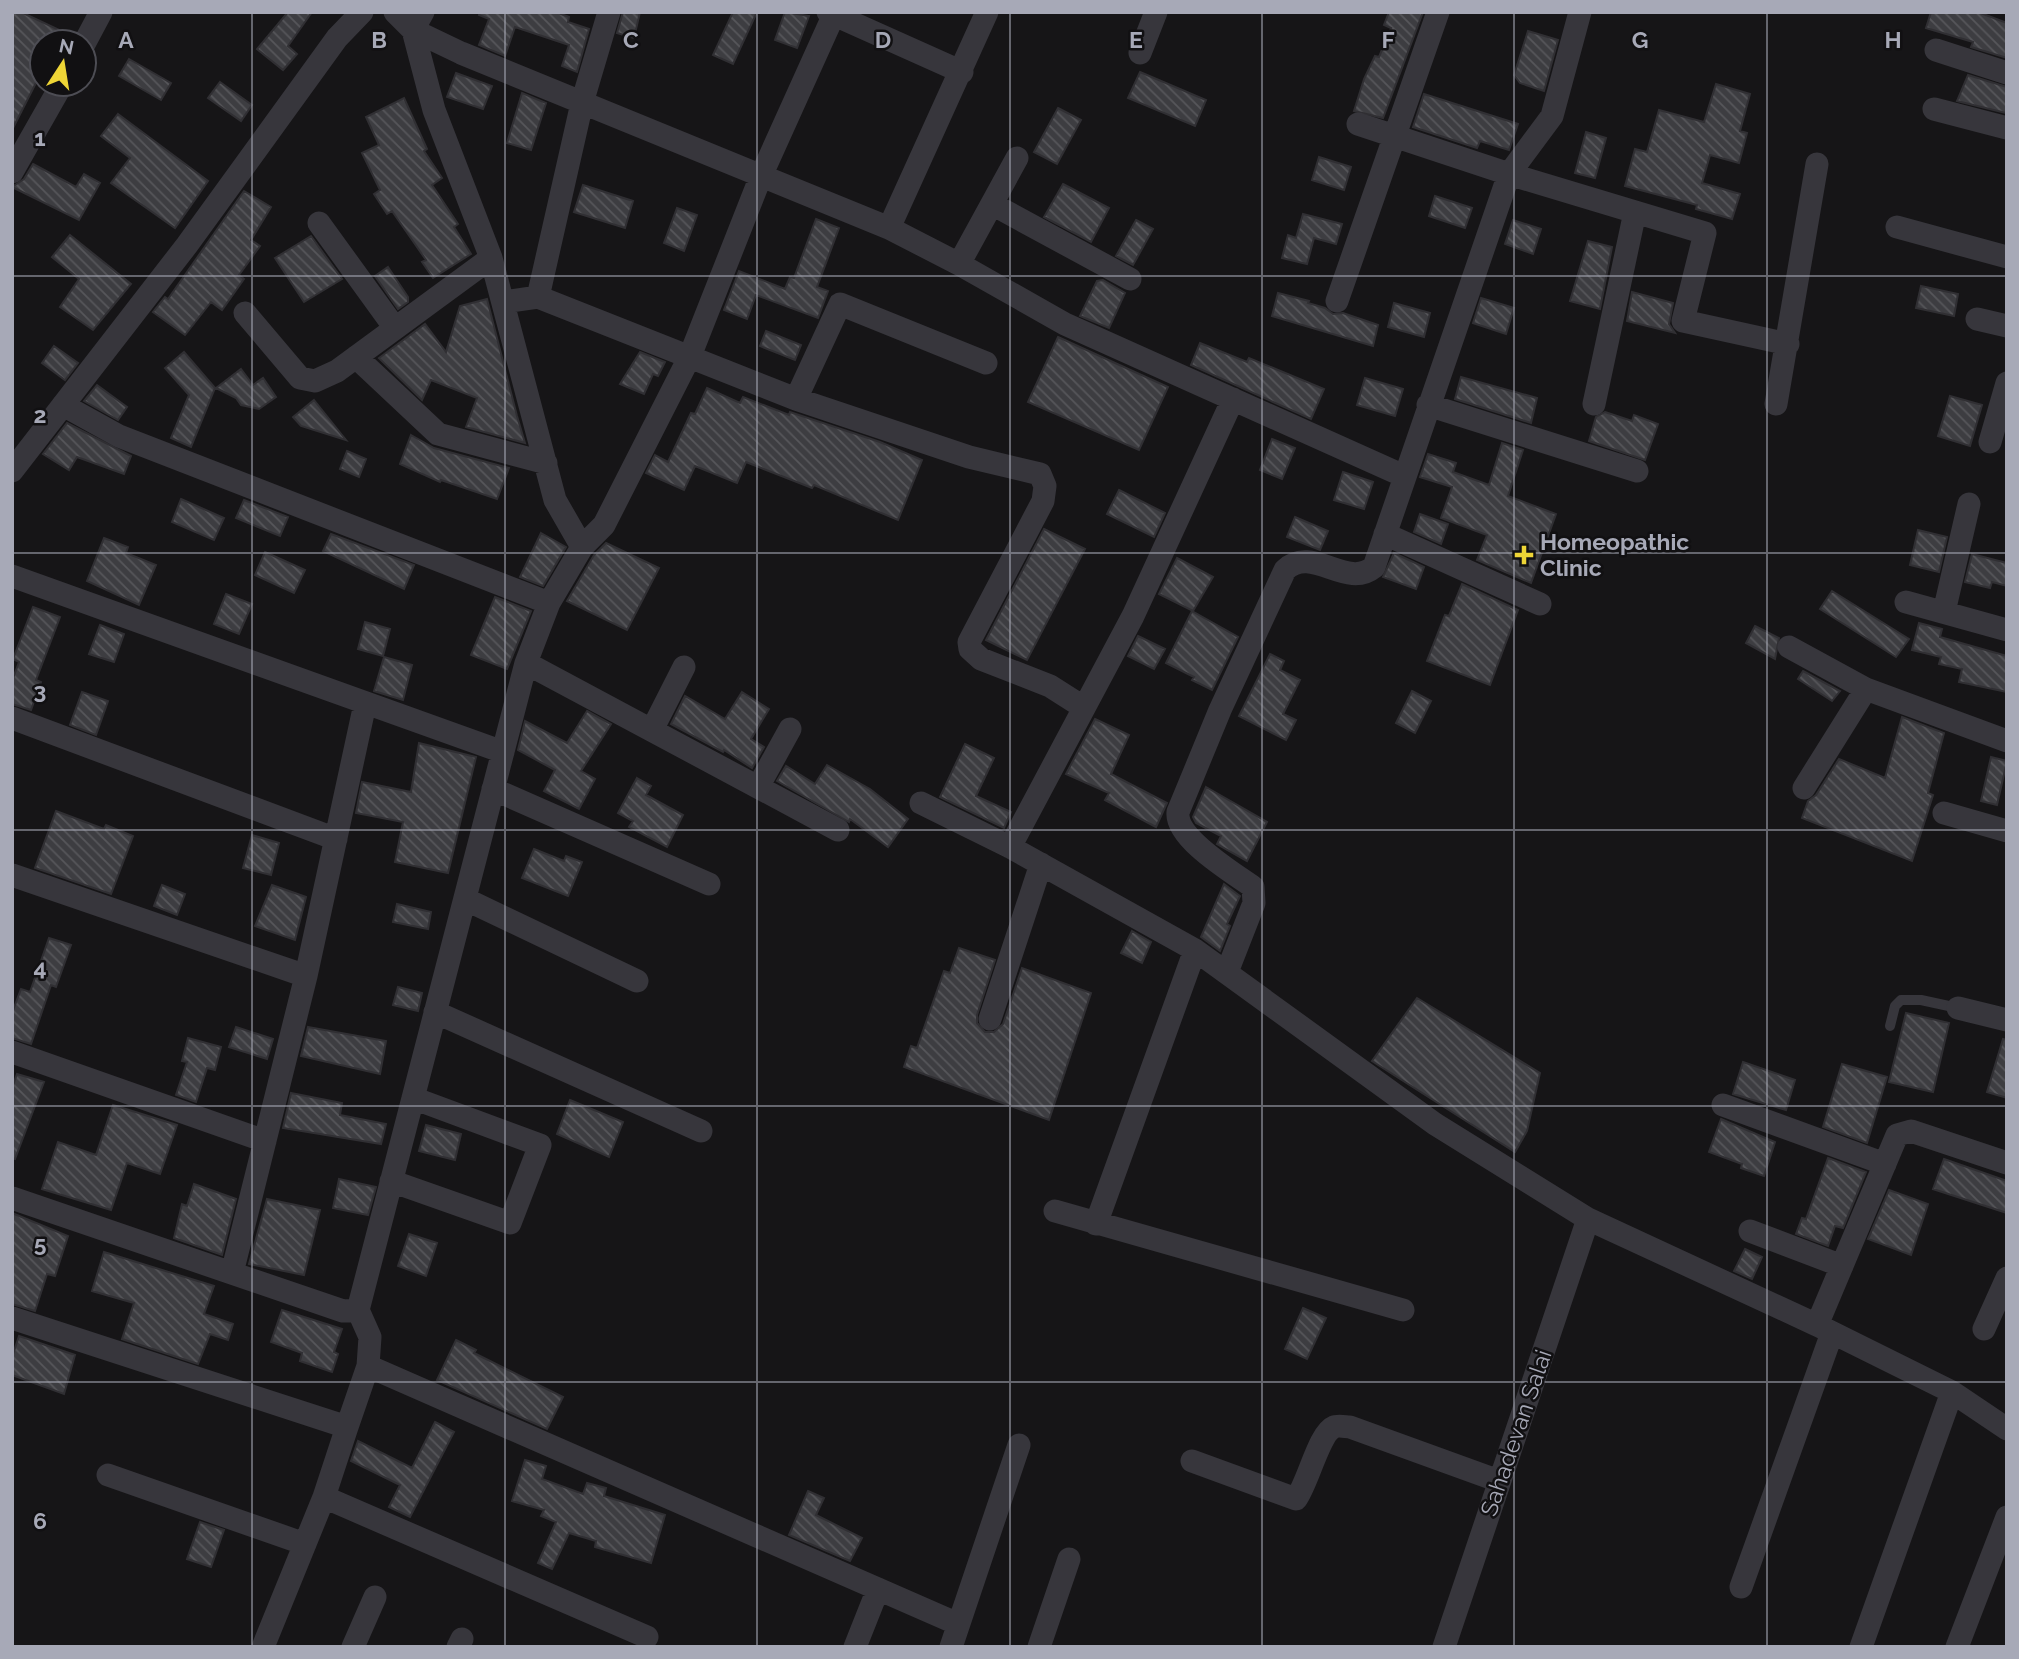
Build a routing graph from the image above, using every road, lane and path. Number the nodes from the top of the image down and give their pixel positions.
1 (102, 12) edge
2 (362, 12) edge
3 (396, 12) edge
4 (609, 12) edge
5 (987, 12) edge
6 (1156, 12) edge
7 (1438, 12) edge
8 (1580, 12) edge
9 (832, 13) edge
10 (419, 21) edge
11 (93, 28) edge
12 (1936, 50) dead end
13 (1140, 53) dead end
14 (962, 72) junction
15 (2007, 73) edge
16 (54, 98) edge
17 (582, 103) junction
18 (1934, 109) dead end
19 (1358, 124) dead end
20 (2007, 128) edge
21 (1392, 136) junction
22 (1017, 158) dead end
23 (1817, 163) dead end
24 (12, 172) edge
25 (1509, 174) junction
26 (761, 176) junction
27 (992, 204) junction
28 (1635, 212) junction
29 (319, 223) dead end
30 (1897, 227) dead end
31 (889, 228) junction
32 (2007, 257) edge
33 (491, 258) junction
34 (959, 264) junction
35 (1130, 279) dead end
36 (538, 297) junction
37 (1337, 301) dead end
38 (504, 302) junction
39 (245, 313) dead end
40 (1977, 319) dead end
41 (2007, 326) edge
42 (395, 328) junction
43 (1788, 344) junction
44 (356, 356) junction
45 (690, 356) junction
46 (986, 363) dead end
47 (2007, 383) edge
48 (796, 399) junction
49 (1233, 399) junction
50 (1594, 404) dead end
51 (1776, 404) dead end
52 (63, 405) junction
53 (1428, 405) junction
54 (1990, 442) dead end
55 (546, 463) junction
56 (12, 471) edge
57 (1637, 471) dead end
58 (1404, 476) junction
59 (1969, 504) dead end
60 (1384, 534) junction
61 (582, 547) junction
62 (12, 576) edge
63 (549, 603) junction
64 (1906, 603) dead end
65 (1540, 604) dead end
66 (1944, 612) junction
67 (2007, 629) edge
68 (1789, 647) dead end
69 (526, 663) junction
70 (684, 667) dead end
71 (1867, 689) junction
72 (365, 704) junction
73 (1083, 707) junction
74 (12, 718) edge
75 (790, 729) dead end
76 (652, 730) junction
77 (2007, 741) edge
78 (503, 752) junction
79 (758, 787) junction
80 (1804, 788) dead end
81 (493, 789) junction
82 (921, 803) dead end
83 (1944, 813) dead end
84 (838, 830) dead end
85 (2007, 831) edge
86 (336, 839) junction
87 (1010, 847) junction
88 (1041, 864) junction
89 (12, 875) edge
90 (709, 884) dead end
91 (465, 899) junction
92 (1195, 950) junction
93 (1227, 972) junction
94 (306, 976) junction
95 (637, 981) dead end
96 (1958, 1008) joint
97 (435, 1012) junction
98 (990, 1019) dead end
99 (2007, 1020) edge
100 (1890, 1026) dead end
101 (12, 1052) edge
102 (413, 1098) junction
103 (1723, 1105) dead end
104 (701, 1131) dead end
105 (265, 1141) junction
106 (2007, 1163) edge
107 (1885, 1164) junction
108 (391, 1181) junction
109 (12, 1198) edge
110 (1055, 1211) dead end
111 (1588, 1219) junction
112 (1096, 1224) junction
113 (1750, 1231) dead end
114 (1842, 1266) junction
115 (232, 1273) junction
116 (2007, 1278) edge
117 (358, 1310) junction
118 (1402, 1310) dead end
119 (13, 1322) edge
120 (1825, 1329) junction
121 (1984, 1329) dead end
122 (368, 1366) junction
123 (1952, 1392) junction
124 (347, 1427) junction
125 (2007, 1429) edge
126 (1019, 1445) dead end
127 (1192, 1461) dead end
128 (108, 1475) dead end
129 (1499, 1481) junction
130 (324, 1497) junction
131 (2007, 1517) edge
132 (305, 1544) junction
133 (1069, 1559) dead end
134 (1741, 1587) dead end
135 (878, 1589) junction
136 (375, 1597) dead end
137 (958, 1624) junction
138 (647, 1637) dead end
139 (267, 1645) edge
140 (353, 1647) edge
141 (855, 1647) edge
142 (951, 1647) edge
143 (1039, 1647) edge
144 (1444, 1647) edge
145 (1861, 1647) edge
146 (1957, 1647) edge

1 - 11 street
2 - 52 street
3 - 10 street
4 - 17 street
5 - 14 street
6 - 13 street
7 - 21 street
8 - 25 street
9 - 14 street
9 - 26 street
10 - 17 street
10 - 33 street
12 - 15 street
14 - 31 street
16 - 24 street
17 - 26 street
17 - 36 street
18 - 20 street
19 - 21 street
21 - 25 street
21 - 37 street
22 - 27 street
23 - 43 street
25 - 28 street
25 - 53 street
26 - 31 street
26 - 45 street
27 - 34 street
27 - 35 street
28 - 43 street
28 - 50 street
29 - 42 street
30 - 32 street
31 - 34 street
33 - 38 street
33 - 42 street
34 - 49 street
36 - 38 street
36 - 45 street
38 - 55 street
39 - 44 street
40 - 41 street
42 - 44 street
43 - 51 street
44 - 55 street
45 - 48 street
45 - 61 street
46 - 48 street
47 - 54 street
48 - 73 street
49 - 58 street
49 - 73 street
52 - 56 street
52 - 63 street
53 - 57 street
53 - 58 street
55 - 61 street
58 - 60 street
59 - 66 street
60 - 65 street
60 - 93 street
61 - 63 street
62 - 72 street
63 - 69 street
64 - 66 street
66 - 67 street
68 - 71 street
69 - 76 street
69 - 78 street
70 - 76 street
71 - 77 street
71 - 80 street
72 - 78 street
72 - 86 street
73 - 87 street
74 - 86 street
75 - 79 street
76 - 79 street
78 - 81 street
79 - 84 street
81 - 90 street
81 - 91 street
82 - 87 street
83 - 85 street
86 - 94 street
87 - 88 street
88 - 92 street
88 - 98 street
89 - 94 street
91 - 95 street
91 - 97 street
92 - 93 street
92 - 112 street
93 - 111 street
94 - 105 street
96 - 99 street
96 - 100 lane
97 - 102 street
97 - 104 street
101 - 105 street
102 - 108 street
102 - 108 street
103 - 107 street
105 - 115 street
106 - 107 street
107 - 114 street
108 - 117 street
109 - 115 street
110 - 112 street
111 - 120 street
111 - 129 street, Sahadevan Salai
112 - 118 street
113 - 114 street
114 - 120 street
115 - 117 street
116 - 121 street
117 - 122 street
119 - 124 street
120 - 123 street
120 - 134 street
122 - 124 street
122 - 135 street
123 - 125 street
123 - 145 street
124 - 130 street
126 - 137 street
127 - 129 street
128 - 132 street
129 - 144 street, Sahadevan Salai
130 - 132 street
130 - 138 street
131 - 146 street
132 - 139 street
133 - 143 street
135 - 137 street
135 - 141 street
136 - 140 street
137 - 142 street

